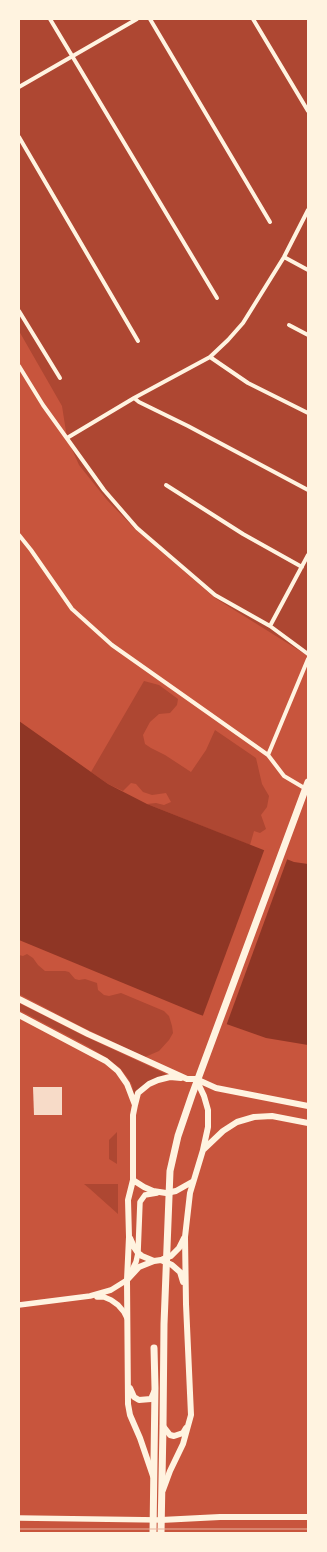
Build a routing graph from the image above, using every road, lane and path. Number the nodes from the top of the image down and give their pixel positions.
1 (50, 19) edge
2 (137, 19) edge
3 (150, 19) edge
4 (253, 19) edge
5 (73, 57) junction
6 (19, 87) edge
7 (308, 111) edge
8 (19, 137) edge
9 (308, 210) edge
10 (270, 222) dead end
11 (284, 258) junction
12 (308, 270) edge
13 (217, 298) dead end
14 (19, 310) edge
15 (289, 325) dead end
16 (308, 335) edge
17 (138, 341) dead end
18 (210, 357) junction
19 (19, 366) edge
20 (60, 378) dead end
21 (134, 398) junction
22 (308, 413) edge
23 (68, 439) junction
24 (166, 486) dead end
25 (308, 490) edge
26 (19, 535) edge
27 (308, 555) edge
28 (302, 567) junction
29 (270, 626) junction
30 (308, 654) edge
31 (308, 659) edge
32 (268, 755) junction
33 (308, 782) edge
34 (308, 790) edge
35 (19, 999) edge
36 (19, 1015) edge
37 (187, 1078) junction
38 (196, 1079) junction
39 (135, 1105) junction
40 (308, 1106) edge
41 (308, 1123) edge
42 (203, 1150) junction
43 (133, 1180) junction
44 (192, 1182) junction
45 (164, 1192) junction
46 (129, 1237) junction
47 (185, 1237) junction
48 (138, 1253) junction
49 (161, 1260) junction
50 (154, 1261) junction
51 (127, 1280) junction
52 (90, 1296) junction
53 (186, 1304) junction
54 (19, 1305) edge
55 (128, 1321) junction
56 (164, 1333) junction
57 (128, 1382) junction
58 (155, 1388) junction
59 (190, 1424) junction
60 (163, 1426) junction
61 (153, 1476) junction
62 (161, 1497) junction
63 (308, 1517) edge
64 (19, 1518) edge
65 (157, 1520) junction
66 (153, 1533) edge
67 (160, 1533) edge

1 - 5 street
2 - 5 street
3 - 10 street
4 - 7 street
5 - 6 street
5 - 13 street
8 - 17 street
9 - 11 street
11 - 12 street
11 - 18 street
14 - 20 street
15 - 16 street
18 - 21 street
18 - 22 street
19 - 23 street
21 - 23 street
21 - 25 street
23 - 29 street
24 - 28 street
26 - 32 street
27 - 28 street
28 - 29 street
29 - 30 street
31 - 32 street
32 - 34 street
33 - 56 highway
35 - 37 main road
36 - 39 main road
37 - 38 main road
37 - 39 main road
38 - 40 main road
38 - 42 main road
39 - 43 main road
41 - 42 main road
42 - 44 main road
43 - 45 main road
43 - 46 main road
44 - 45 main road
44 - 47 main road
45 - 48 street
46 - 48 main road
46 - 51 main road
47 - 49 main road
47 - 53 main road
48 - 50 main road
48 - 51 street
49 - 50 main road
49 - 53 main road
50 - 51 main road
51 - 52 street
51 - 55 main road
52 - 54 street
52 - 55 street
53 - 59 main road
55 - 57 main road
56 - 58 highway
56 - 60 highway
57 - 58 main road
57 - 61 main road
58 - 61 highway
59 - 60 main road
59 - 62 main road
60 - 62 highway
61 - 65 highway
62 - 65 highway
63 - 65 main road
64 - 65 street
65 - 66 highway
65 - 67 highway

